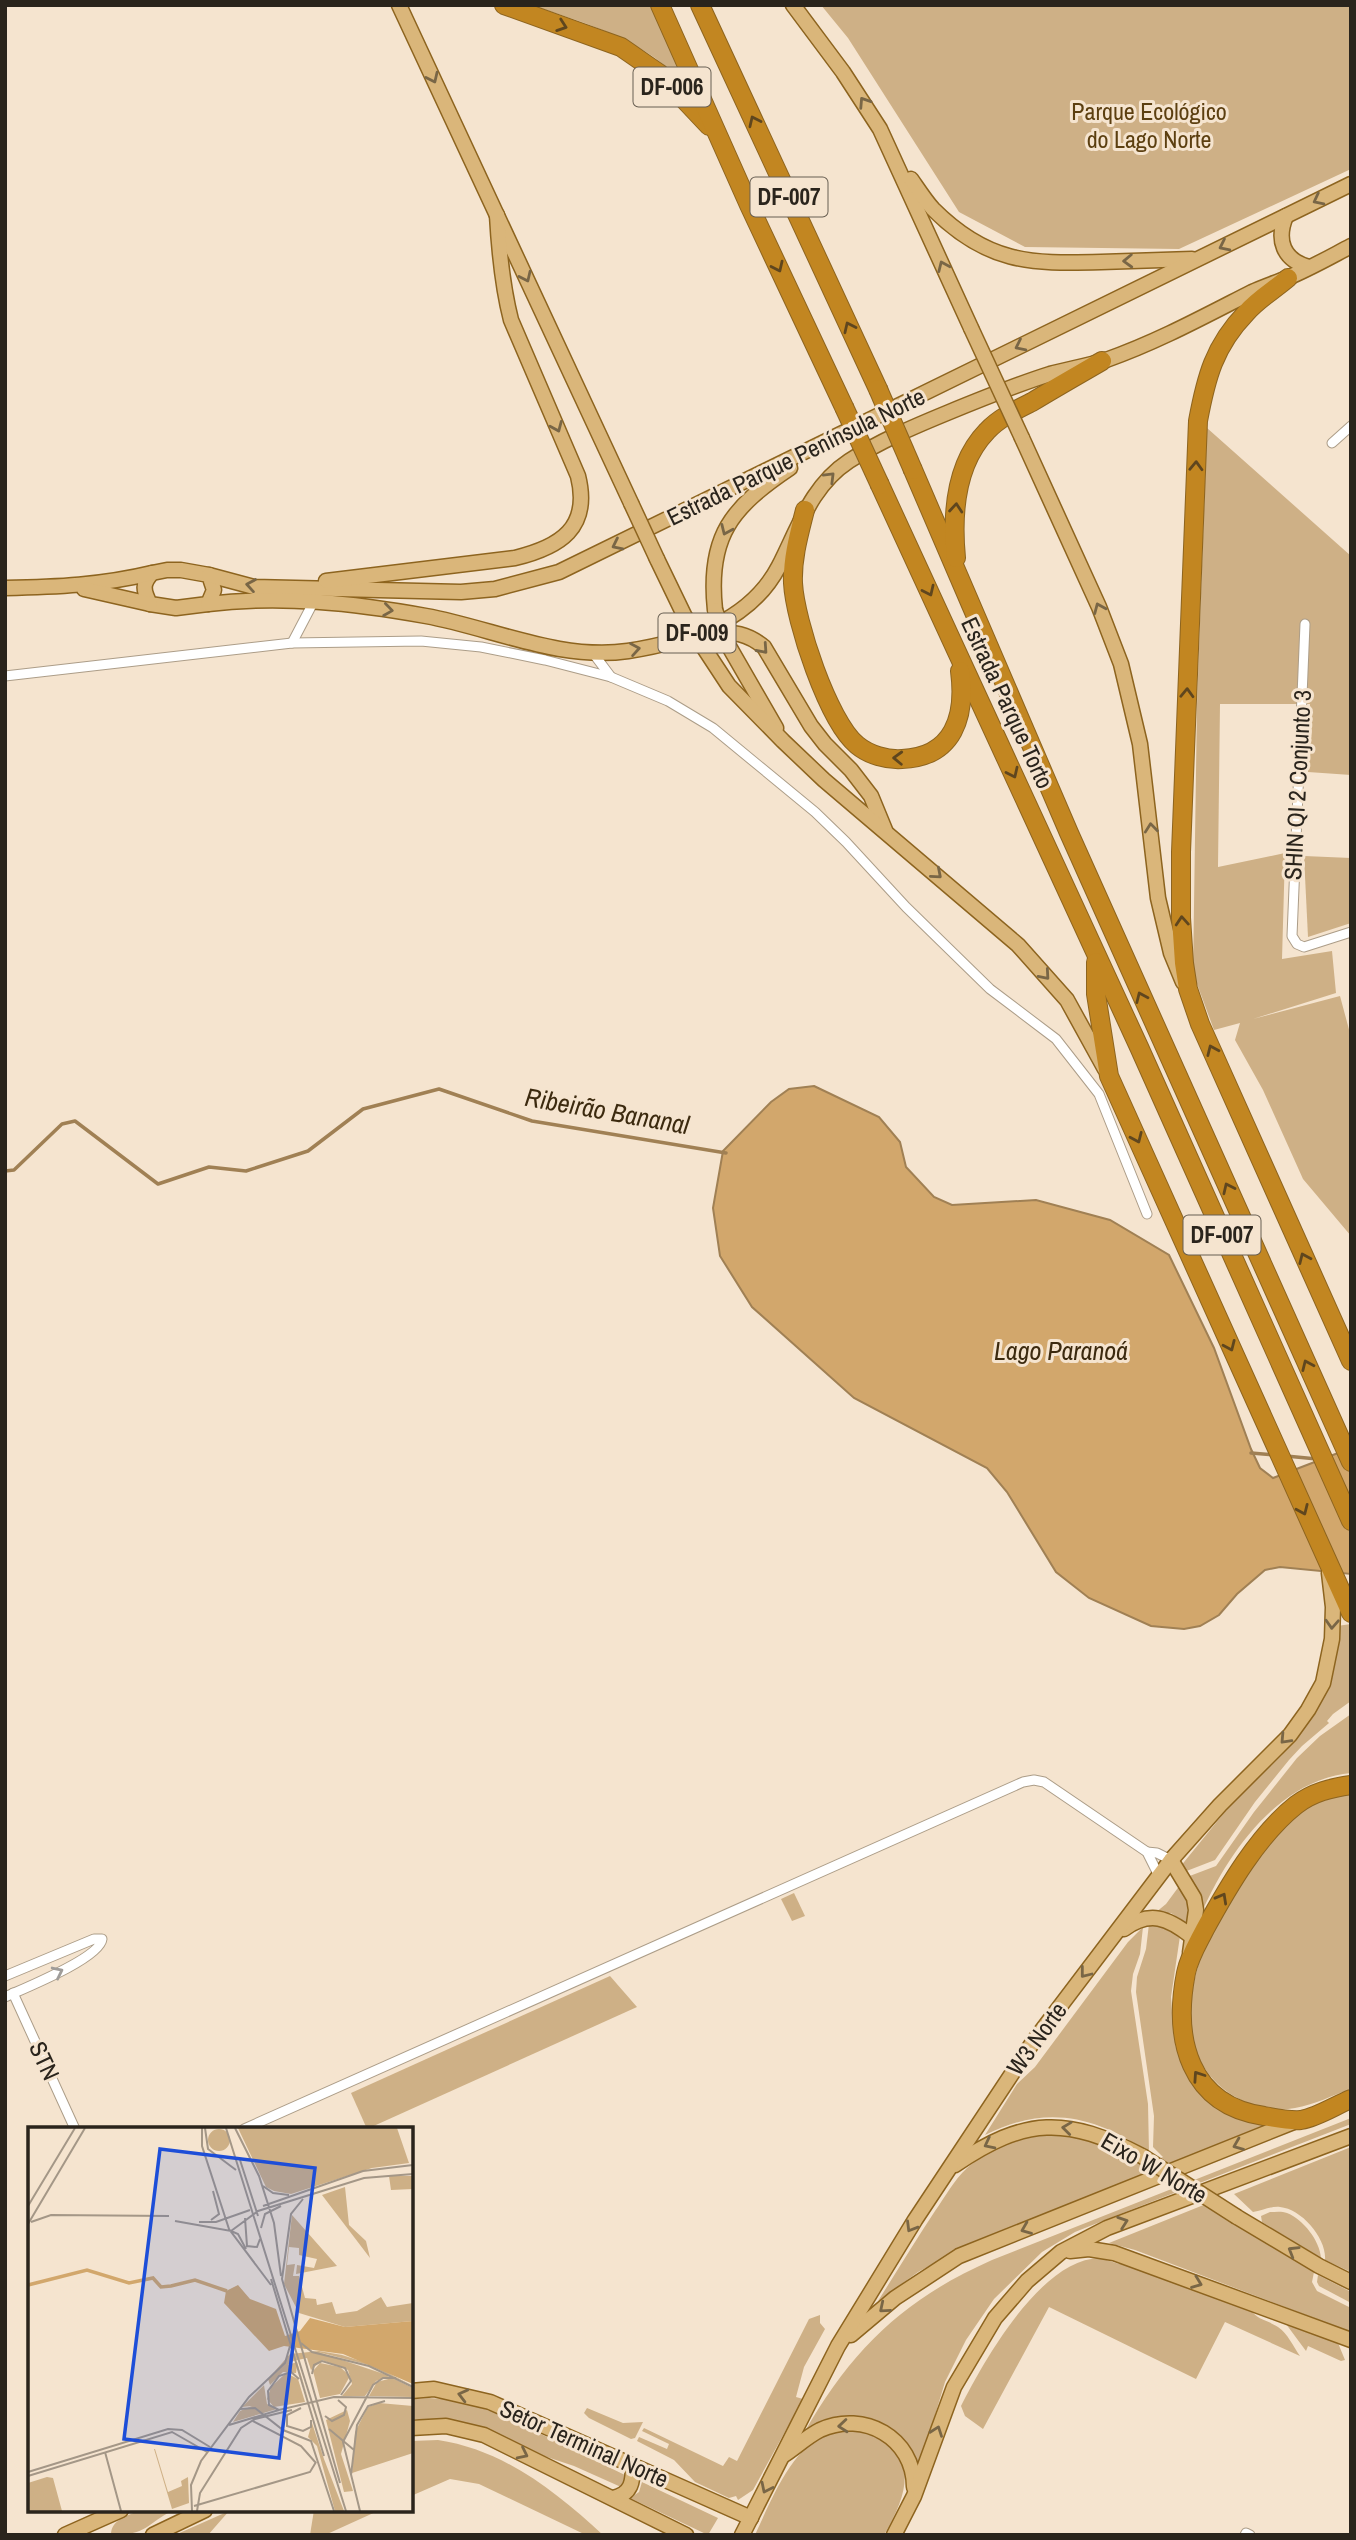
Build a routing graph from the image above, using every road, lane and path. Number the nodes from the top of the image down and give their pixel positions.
1 (504, 5) edge
2 (660, 5) edge
3 (700, 5) edge
4 (793, 5) edge
5 (402, 9) edge
6 (716, 134) junction
7 (896, 162) junction
8 (1351, 184) edge
9 (497, 215) junction
10 (1286, 216) junction
11 (1351, 246) edge
12 (1197, 259) junction
13 (1309, 267) junction
14 (1288, 278) junction
15 (1102, 361) junction
16 (1351, 426) edge
17 (832, 439) junction
18 (1332, 443) dead end
19 (805, 510) junction
20 (152, 572) junction
21 (209, 575) junction
22 (958, 576) junction
23 (73, 587) junction
24 (295, 587) junction
25 (5, 588) edge
26 (314, 601) junction
27 (150, 604) junction
28 (208, 604) junction
29 (1305, 624) dead end
30 (701, 632) junction
31 (292, 643) junction
32 (593, 653) junction
33 (958, 654) junction
34 (5, 676) edge
35 (611, 677) junction
36 (783, 741) junction
37 (885, 830) junction
38 (1351, 932) edge
39 (1096, 955) junction
40 (1188, 989) junction
41 (1109, 1076) junction
42 (1147, 1214) dead end
43 (1351, 1362) edge
44 (1351, 1462) edge
45 (1351, 1521) edge
46 (1328, 1564) junction
47 (1351, 1614) edge
48 (1351, 1785) edge
49 (1147, 1852) junction
50 (1171, 1860) junction
51 (1159, 1876) junction
52 (1115, 1935) junction
53 (1191, 1936) junction
54 (1190, 1958) junction
55 (5, 1976) edge
56 (9, 1995) edge
57 (1351, 2099) edge
58 (1301, 2120) junction
59 (74, 2127) edge
60 (248, 2127) edge
61 (1351, 2136) edge
62 (948, 2169) junction
63 (1061, 2252) junction
64 (1351, 2282) edge
65 (1351, 2340) edge
66 (839, 2345) junction
67 (413, 2391) edge
68 (413, 2428) edge
69 (781, 2458) junction
70 (633, 2465) junction
71 (914, 2496) junction
72 (613, 2498) junction
73 (117, 2512) edge
74 (201, 2512) edge
75 (751, 2518) junction
76 (65, 2535) edge
77 (153, 2535) edge
78 (686, 2535) edge
79 (742, 2535) edge
80 (894, 2535) edge

1 -> 6 highway, DF-006
2 - 6 highway, Estrada Parque Torto / DF-007
22 -> 3 highway, Estrada Parque Torto / DF-007, bridge
7 -> 4 main road
5 -> 9 main road
6 -> 33 highway, Estrada Parque Torto / DF-007, bridge
12 -> 7 main road
40 -> 7 main road, bridge
8 -> 10 main road, Estrada Parque Península Norte / DF-009
9 -> 24 main road
9 -> 36 main road, bridge
10 -> 12 main road, Estrada Parque Península Norte / DF-009
10 - 13 main road
11 - 13 main road, Estrada Parque Península Norte / DF-009
12 -> 17 main road, Estrada Parque Península Norte / DF-009
13 - 14 main road, Estrada Parque Península Norte / DF-009
14 - 15 main road, Estrada Parque Península Norte / DF-009
40 -> 14 highway
19 -> 15 main road, Estrada Parque Península Norte / DF-009
22 -> 15 highway
16 - 18 street
17 -> 24 main road, Estrada Parque Península Norte / DF-009
17 -> 36 main road, bridge
19 - 30 main road, Estrada Parque Península Norte / DF-009
33 -> 19 highway
20 - 21 main road, DF-009
20 - 23 main road, DF-009
20 - 27 main road
24 -> 21 main road, Estrada Parque Península Norte / DF-009
21 - 28 main road
44 -> 22 highway, Estrada Parque Torto / DF-007
23 - 25 main road, DF-009
23 - 27 main road, DF-009
26 - 28 main road, Estrada Parque Península Norte / DF-009
26 - 31 street
26 -> 32 main road, Estrada Parque Península Norte / DF-009
27 - 28 main road, DF-009
29 - 38 street, SHIN QI 2 Conjunto 3
32 -> 30 main road, Estrada Parque Península Norte / DF-009
30 -> 37 main road
31 - 34 street
31 - 35 street
32 - 35 street
33 -> 39 highway, Estrada Parque Torto / DF-007
35 - 42 street
36 - 37 main road
37 -> 41 main road
39 - 41 highway
39 - 45 highway, Estrada Parque Torto / DF-007
43 -> 40 highway
41 -> 46 highway
46 - 47 highway
46 -> 50 main road, W3 Norte
54 -> 48 highway
49 - 50 street
49 - 51 street
49 - 60 street
50 - 51 main road, W3 Norte
50 - 53 main road
51 - 52 main road, W3 Norte
52 - 53 main road
52 -> 62 main road, W3 Norte
53 - 54 main road
58 -> 54 highway
56 -> 55 street
56 - 59 street, STN
57 - 58 highway
58 -> 66 main road
63 -> 61 main road
64 -> 62 main road, Eixo W Norte, bridge
62 -> 66 main road, W3 Norte
63 -> 65 main road
71 -> 63 main road
66 - 69 main road, W3 Norte
70 -> 67 main road, Setor Terminal Norte
68 -> 72 main road, Setor Terminal Norte
71 -> 69 main road
69 -> 75 main road, W3 Norte
70 - 72 main road
70 - 75 main road, Setor Terminal Norte
71 - 80 main road
72 - 78 main road, Setor Terminal Norte
73 - 76 main road
74 - 77 main road
75 - 79 main road, W3 Norte

